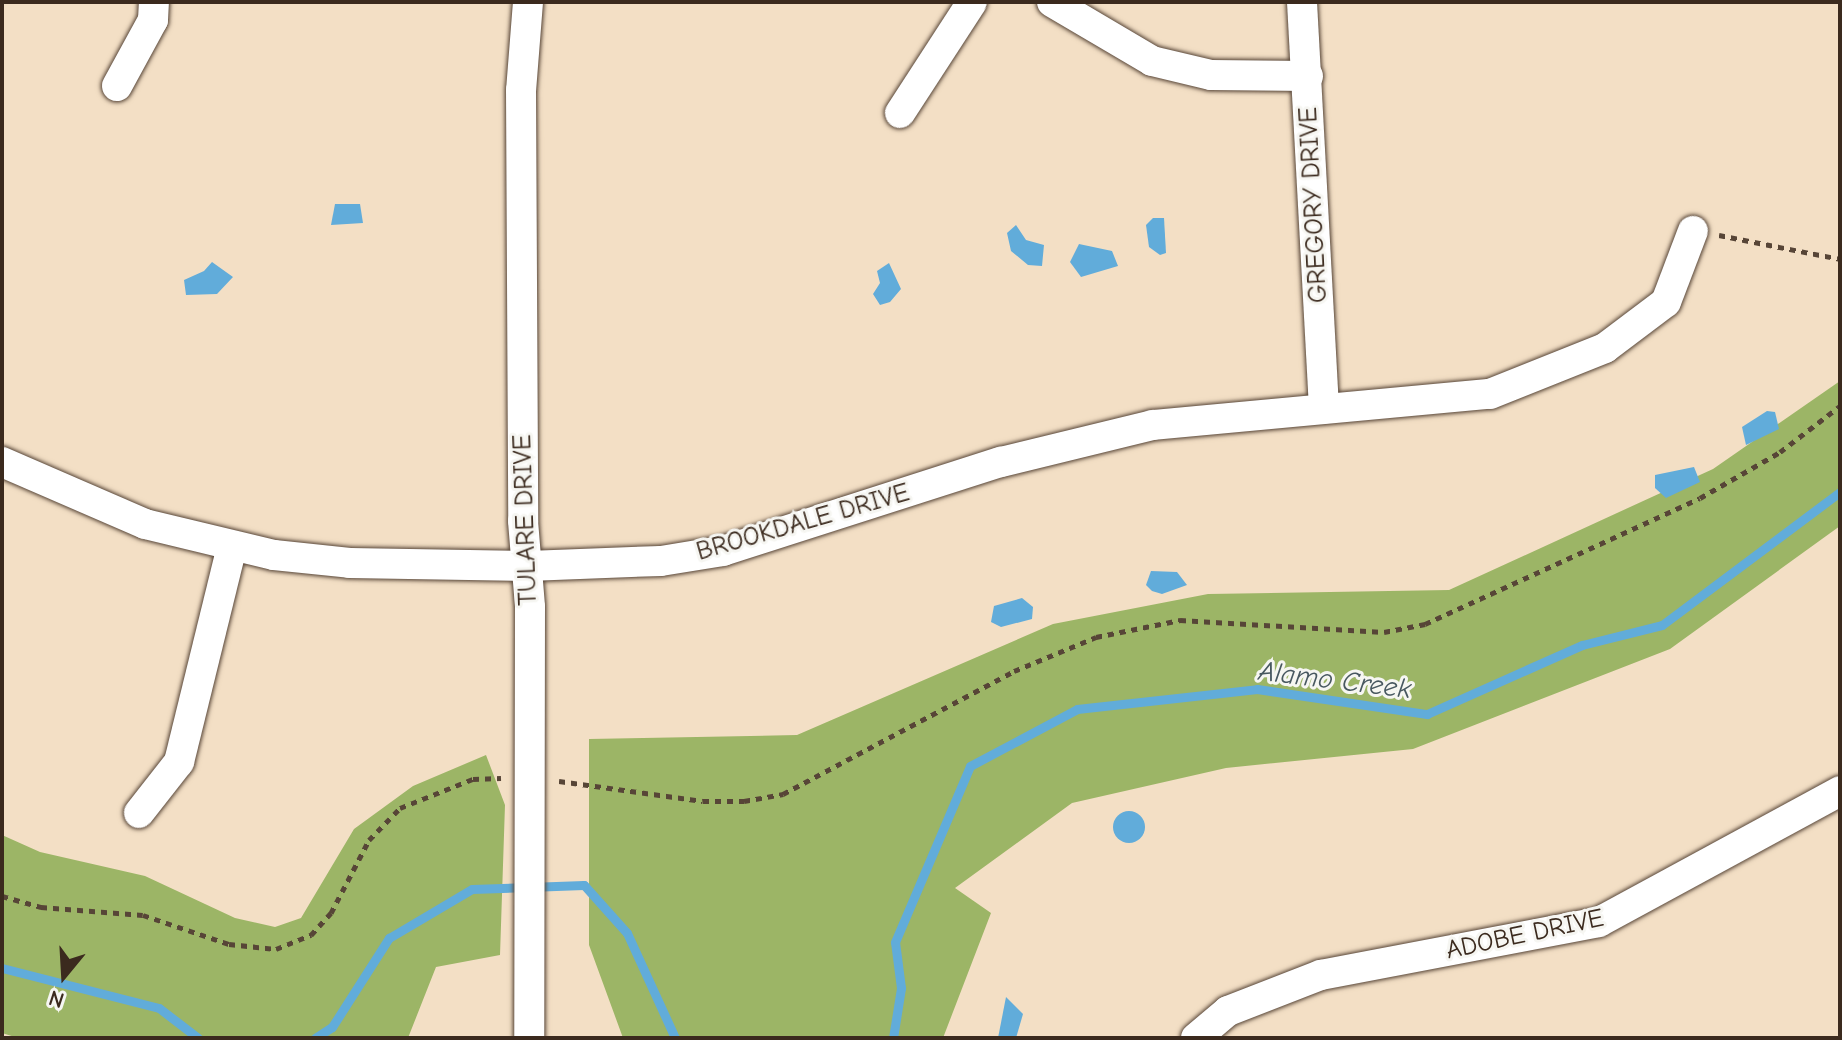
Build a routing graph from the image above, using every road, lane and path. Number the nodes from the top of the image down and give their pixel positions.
1 (154, 2) edge
2 (528, 2) edge
3 (972, 2) edge
4 (1052, 2) edge
5 (1302, 2) edge
6 (1308, 76) junction
7 (117, 86) dead end
8 (900, 113) dead end
9 (1693, 231) joint
10 (1840, 259) edge
11 (1840, 406) edge
12 (1324, 408) junction
13 (2, 462) edge
14 (232, 547) junction
15 (528, 566) junction
16 (527, 777) junction
17 (1840, 791) edge
18 (139, 813) dead end
19 (2, 896) edge
20 (529, 1038) edge
21 (1196, 1038) edge

1 - 7 street
2 - 15 street, TULARE DRIVE
3 - 8 street
4 - 6 street
5 - 6 street, GREGORY DRIVE
6 - 12 street, GREGORY DRIVE
9 - 10 path
9 - 12 street, BROOKDALE DRIVE
11 - 16 path
12 - 15 street, BROOKDALE DRIVE
13 - 14 street, BROOKDALE DRIVE
14 - 15 street, BROOKDALE DRIVE
14 - 18 street
15 - 16 street, TULARE DRIVE
16 - 19 path
16 - 20 street, TULARE DRIVE
17 - 21 street, ADOBE DRIVE

